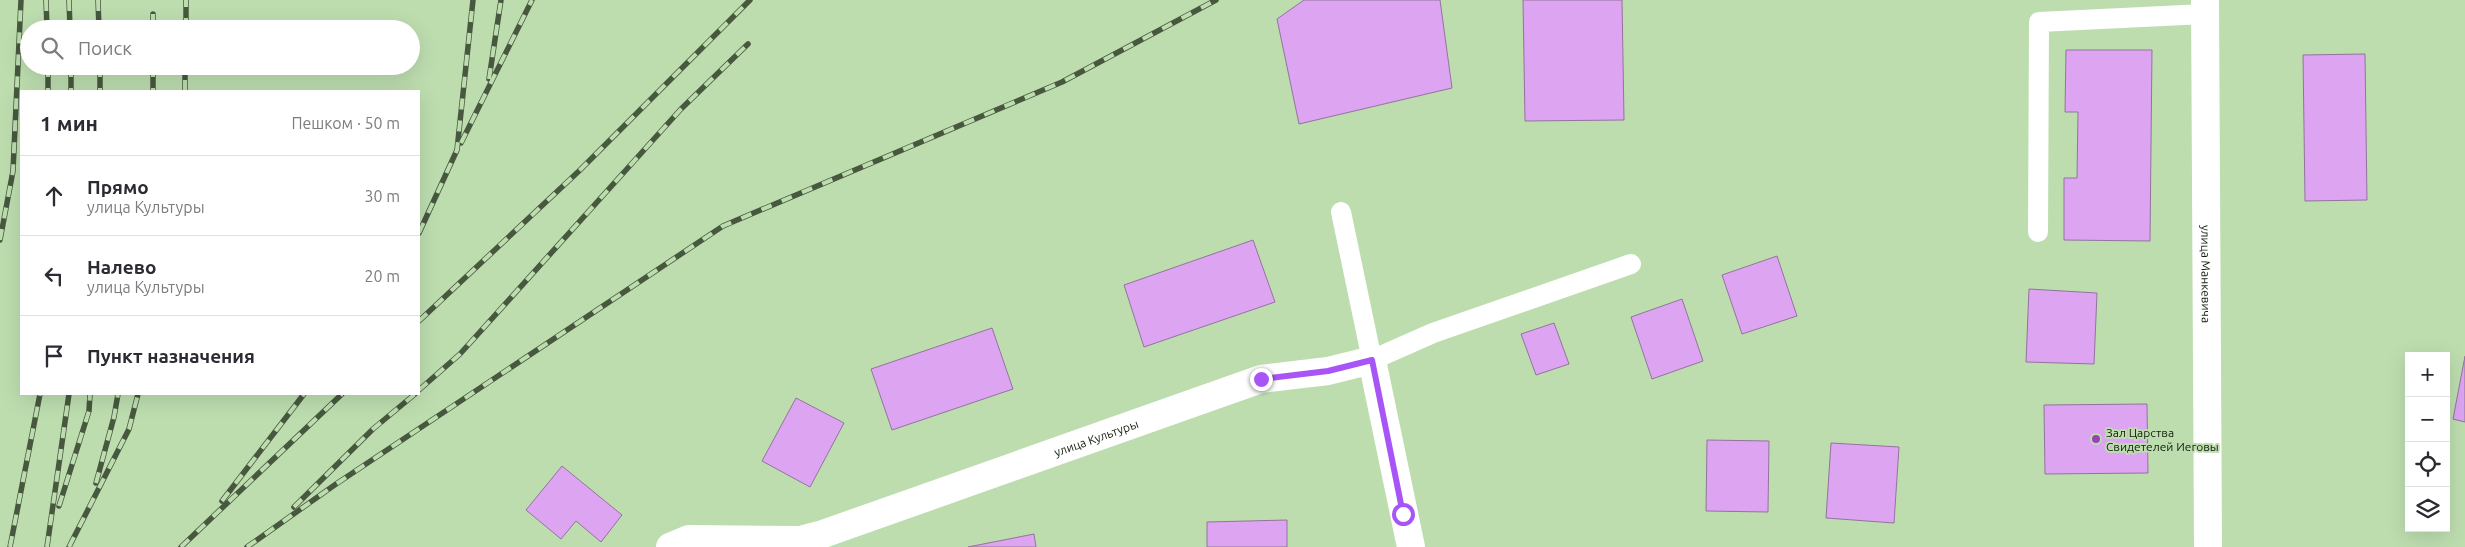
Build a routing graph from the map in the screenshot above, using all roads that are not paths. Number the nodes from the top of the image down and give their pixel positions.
1 (2205, 7) edge
2 (1341, 212) dead end
3 (2038, 232) dead end
4 (1631, 264) dead end
5 (1372, 360) junction
6 (670, 547) edge
7 (1411, 547) edge
8 (2208, 547) edge

1 - 3 lane
1 - 8 street, улица Манкевича
2 - 5 lane
4 - 5 lane
5 - 6 street, улица Культуры
5 - 7 street

